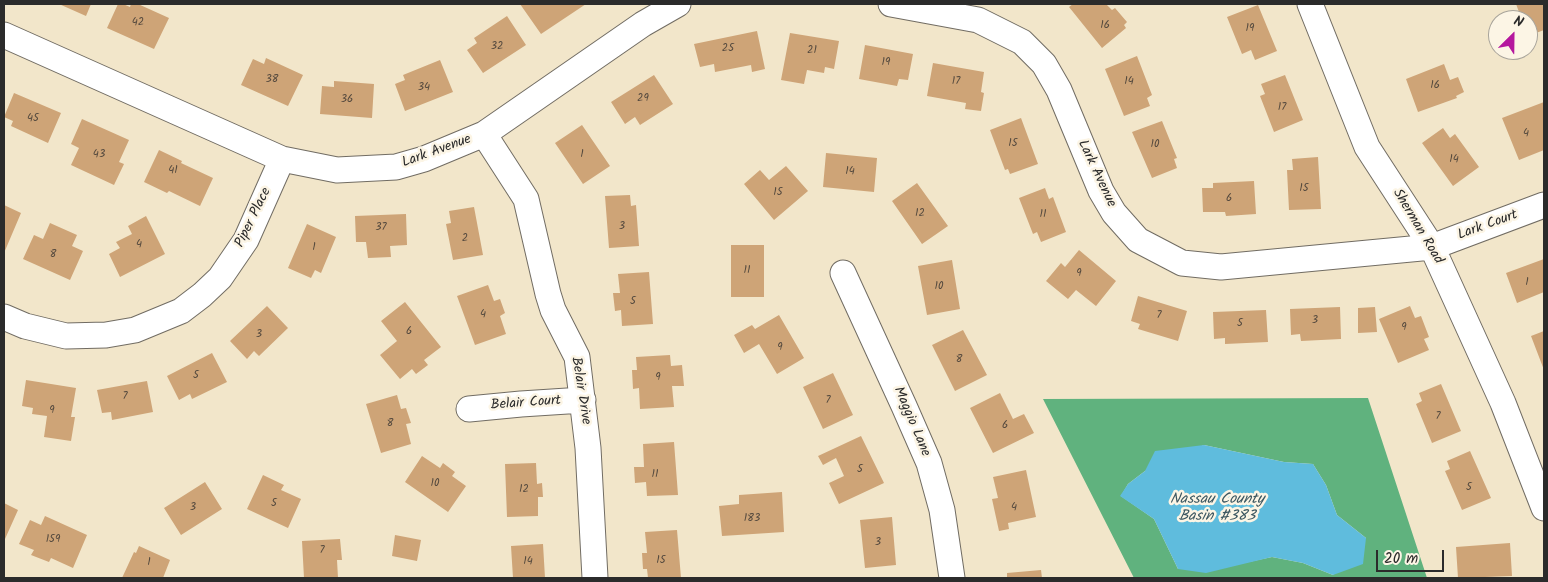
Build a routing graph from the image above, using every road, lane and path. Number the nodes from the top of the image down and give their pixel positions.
1 (678, 4) edge
2 (891, 4) edge
3 (1310, 4) edge
4 (4, 35) edge
5 (484, 134) junction
6 (282, 159) junction
7 (1544, 205) edge
8 (1432, 247) junction
9 (843, 273) dead end
10 (4, 317) edge
11 (583, 400) junction
12 (469, 409) dead end
13 (1544, 508) edge
14 (595, 578) edge
15 (952, 578) edge

1 - 5 street, Lark Avenue
2 - 8 street, Lark Avenue
3 - 8 street, Sherman Road
4 - 6 street, Lark Avenue
5 - 6 street, Lark Avenue
5 - 11 street, Belair Drive
6 - 10 street, Piper Place
7 - 8 street, Lark Court
8 - 13 street, Sherman Road
9 - 15 street, Maggio Lane
11 - 12 street, Belair Court
11 - 14 street, Belair Drive

